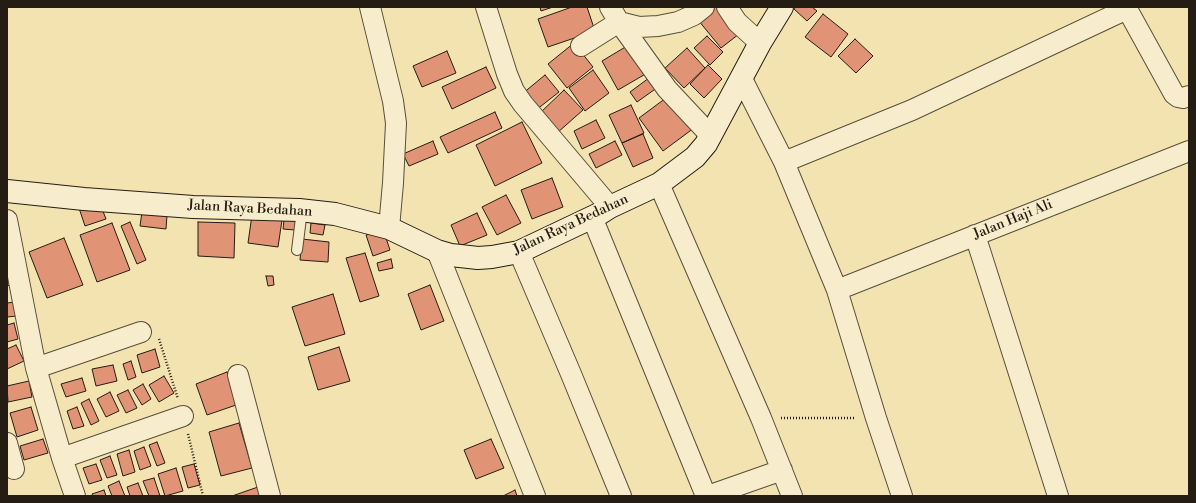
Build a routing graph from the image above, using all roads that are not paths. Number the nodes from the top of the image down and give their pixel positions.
1 (370, 7) edge
2 (486, 7) edge
3 (704, 7) edge
4 (727, 7) edge
5 (782, 7) edge
6 (1126, 8) edge
7 (615, 15) edge
8 (760, 43) junction
9 (581, 46) dead end
10 (742, 79) junction
11 (1189, 96) edge
12 (710, 136) junction
13 (1189, 151) edge
14 (784, 162) junction
15 (659, 184) junction
16 (7, 191) edge
17 (302, 210) junction
18 (601, 212) junction
19 (7, 220) edge
20 (388, 228) junction
21 (975, 235) junction
22 (297, 250) dead end
23 (437, 251) junction
24 (519, 252) junction
25 (837, 290) junction
26 (141, 332) dead end
27 (36, 368) junction
28 (238, 375) dead end
29 (183, 416) dead end
30 (7, 443) edge
31 (62, 458) junction
32 (14, 469) dead end
33 (782, 470) junction
34 (75, 496) edge
35 (270, 496) edge
36 (535, 496) edge
37 (621, 496) edge
38 (707, 496) edge
39 (792, 496) edge
40 (902, 496) edge
41 (1058, 496) edge

1 - 20 street
2 - 18 street
3 - 7 street
4 - 8 street
5 - 8 street, Jalan Raya Bedahan
6 - 11 street
6 - 14 street
7 - 9 street
7 - 12 street
8 - 10 street, Jalan Raya Bedahan
10 - 12 street, Jalan Raya Bedahan
10 - 14 street
12 - 15 street, Jalan Raya Bedahan
13 - 21 street, Jalan Haji Ali
14 - 25 street
15 - 18 street, Jalan Raya Bedahan
15 - 33 street
16 - 17 street, Jalan Raya Bedahan
17 - 20 street, Jalan Raya Bedahan
17 - 22 lane
18 - 24 street, Jalan Raya Bedahan
18 - 38 street
19 - 27 street
20 - 23 street, Jalan Raya Bedahan
21 - 25 street, Jalan Haji Ali
21 - 41 street
23 - 24 street, Jalan Raya Bedahan
23 - 36 street
24 - 37 street
25 - 40 street
26 - 27 street
27 - 31 street
28 - 35 street
29 - 31 street
30 - 32 street
31 - 34 street
33 - 38 street
33 - 39 street

